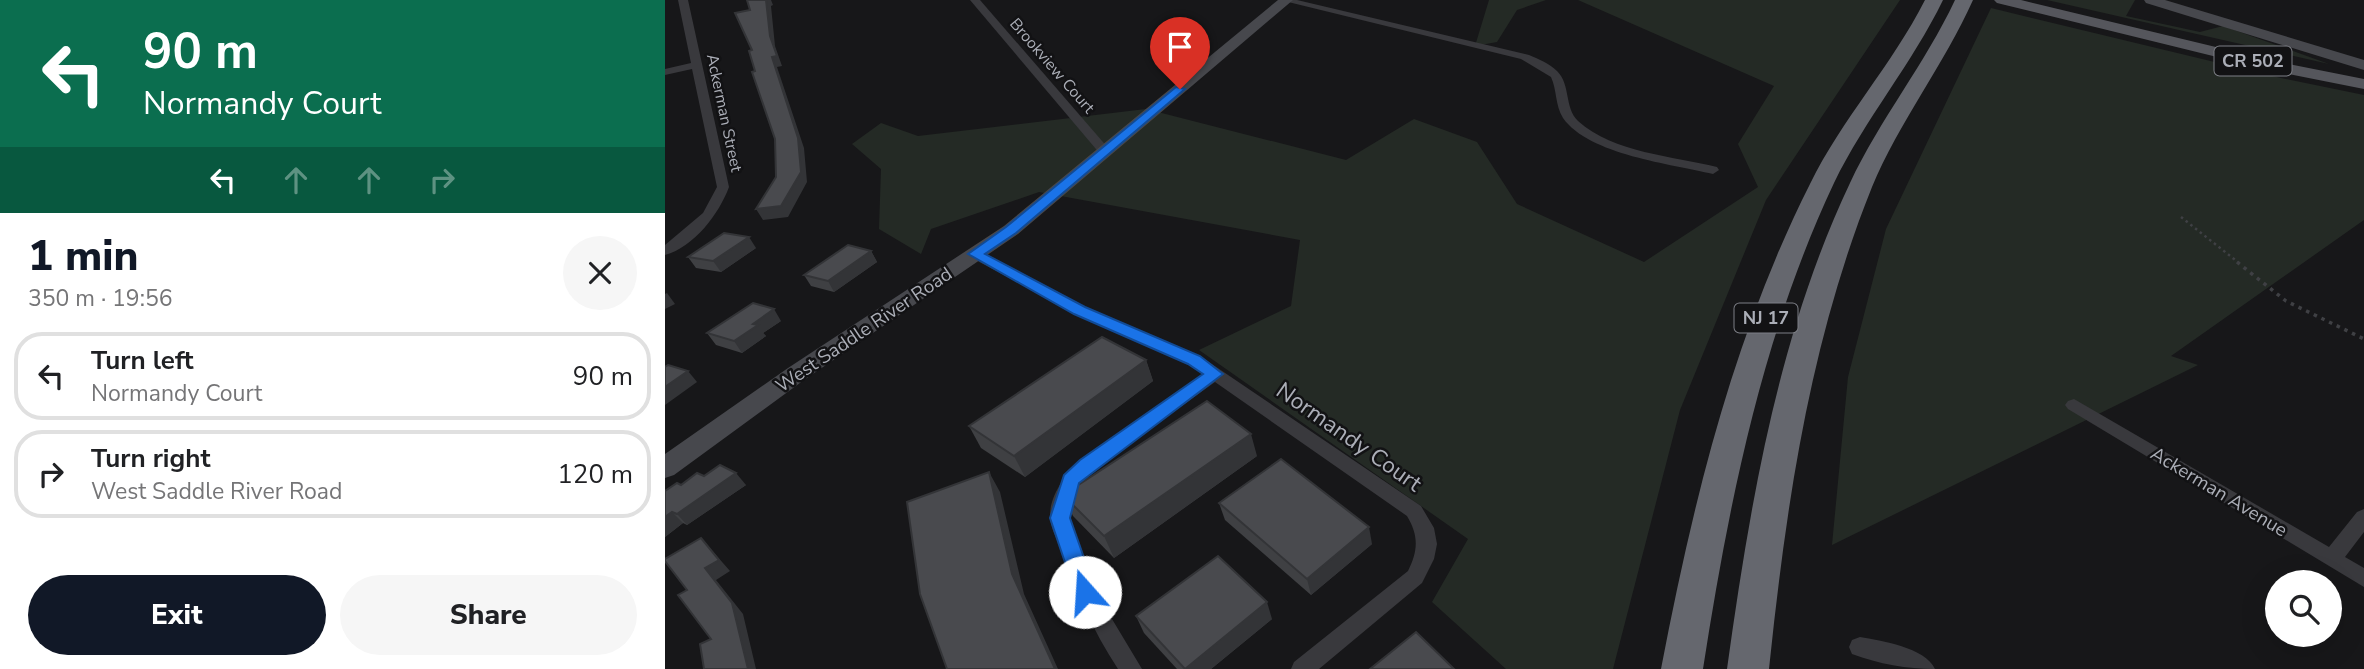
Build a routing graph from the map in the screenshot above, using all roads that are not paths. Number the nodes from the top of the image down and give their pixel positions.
1 (683, 0) edge
2 (975, 0) edge
3 (1286, 0) edge
4 (1934, 0) edge
5 (1964, 0) edge
6 (2002, 0) edge
7 (2151, 0) edge
8 (2286, 41) junction
9 (698, 64) junction
10 (2364, 65) edge
11 (665, 72) edge
12 (2358, 83) edge
13 (1105, 152) junction
14 (1713, 170) dead end
15 (665, 251) edge
16 (975, 254) junction
17 (1215, 374) junction
18 (2074, 405) dead end
19 (665, 468) edge
20 (2364, 517) edge
21 (2332, 559) junction
22 (2364, 578) edge
23 (1860, 647) dead end
24 (1131, 669) edge
25 (1302, 669) edge
26 (1682, 669) edge
27 (1748, 669) edge
28 (1924, 669) edge

1 - 9 street, Ackerman Street
2 - 13 street, Brookview Court
3 - 13 street, West Saddle River Road
3 - 14 street
4 - 26 highway, NJ 17
5 - 27 highway, NJ 17
6 - 12 main road, CR 502
7 - 8 street
8 - 10 street
8 - 12 street
9 - 11 street
9 - 15 street, Ackerman Street
13 - 16 street, West Saddle River Road
16 - 17 street, Normandy Court
16 - 19 street, West Saddle River Road
17 - 24 street
17 - 25 street, Normandy Court
18 - 21 street, Ackerman Avenue
20 - 21 street
21 - 22 street, Ackerman Avenue
23 - 28 street

